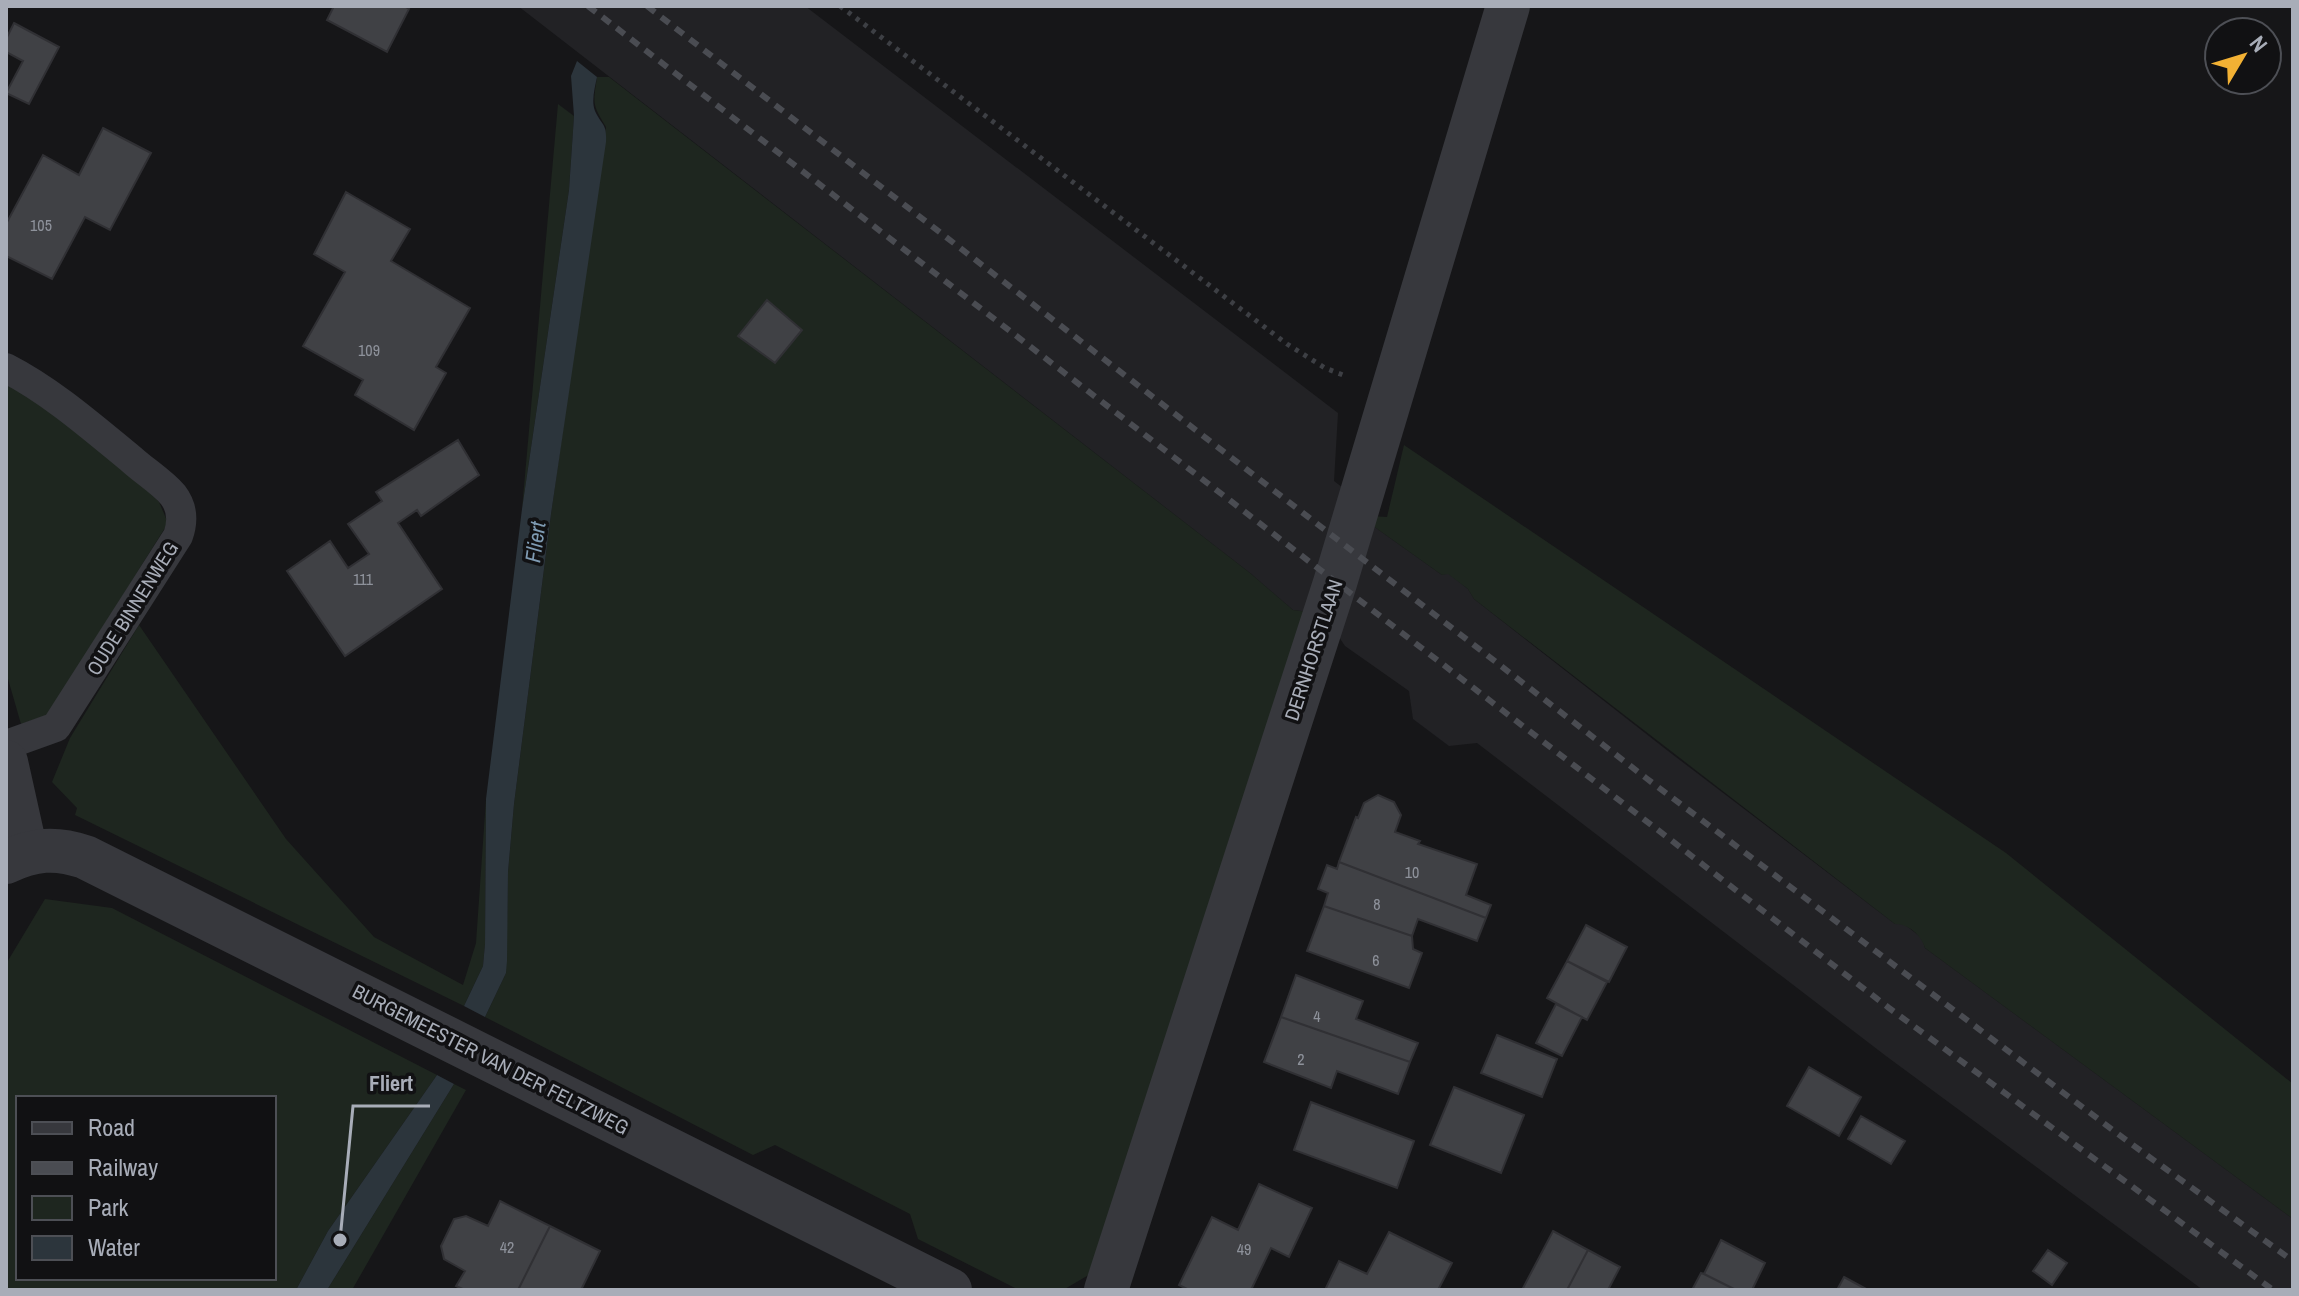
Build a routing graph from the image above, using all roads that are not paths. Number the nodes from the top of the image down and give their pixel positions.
1 (1508, 6) edge
2 (6, 368) edge
3 (6, 745) edge
4 (6, 762) edge
5 (16, 857) edge
6 (950, 1290) edge
7 (1106, 1290) edge

1 - 7 street, DERNHORSTLAAN
2 - 3 lane, OUDE BINNENWEG
4 - 5 street, BURGEMEESTER VAN DER FELTZWEG
5 - 6 street, BURGEMEESTER VAN DER FELTZWEG

